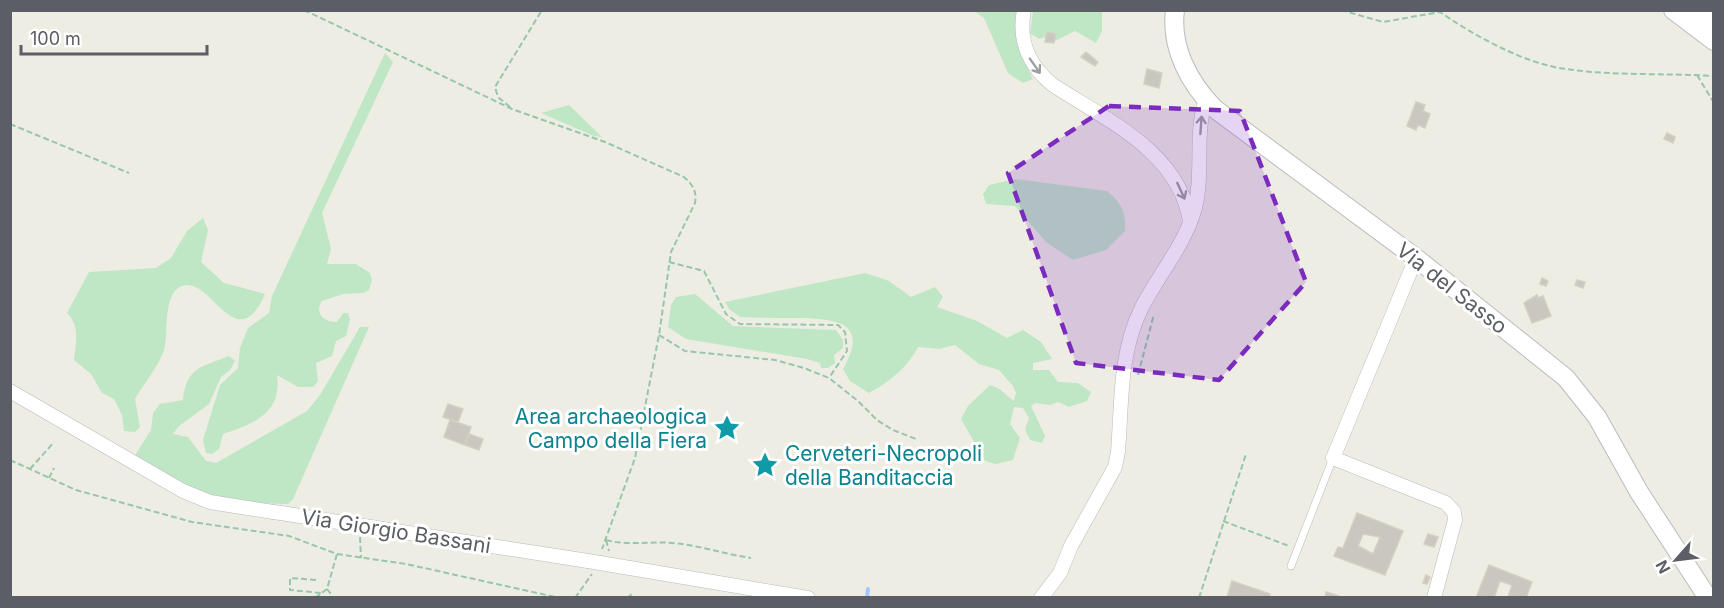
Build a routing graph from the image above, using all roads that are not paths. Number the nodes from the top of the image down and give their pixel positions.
1 (1024, 10) edge
2 (1176, 10) edge
3 (1673, 10) edge
4 (1695, 10) edge
5 (1713, 24) edge
6 (1713, 41) edge
7 (1206, 99) junction
8 (1190, 224) junction
9 (1416, 258) junction
10 (10, 391) edge
11 (1333, 458) junction
12 (1291, 566) dead end
13 (808, 597) edge
14 (1041, 597) edge
15 (1434, 597) edge
16 (1708, 597) edge

1 -> 8 street
2 - 7 street, Via del Sasso
3 - 6 street
4 - 5 street
8 -> 7 street
7 - 9 street, Via del Sasso
8 - 14 street
9 - 11 street
9 - 16 street, Via del Sasso
10 - 13 street, Via Giorgio Bassani
11 - 12 lane
11 - 15 street

